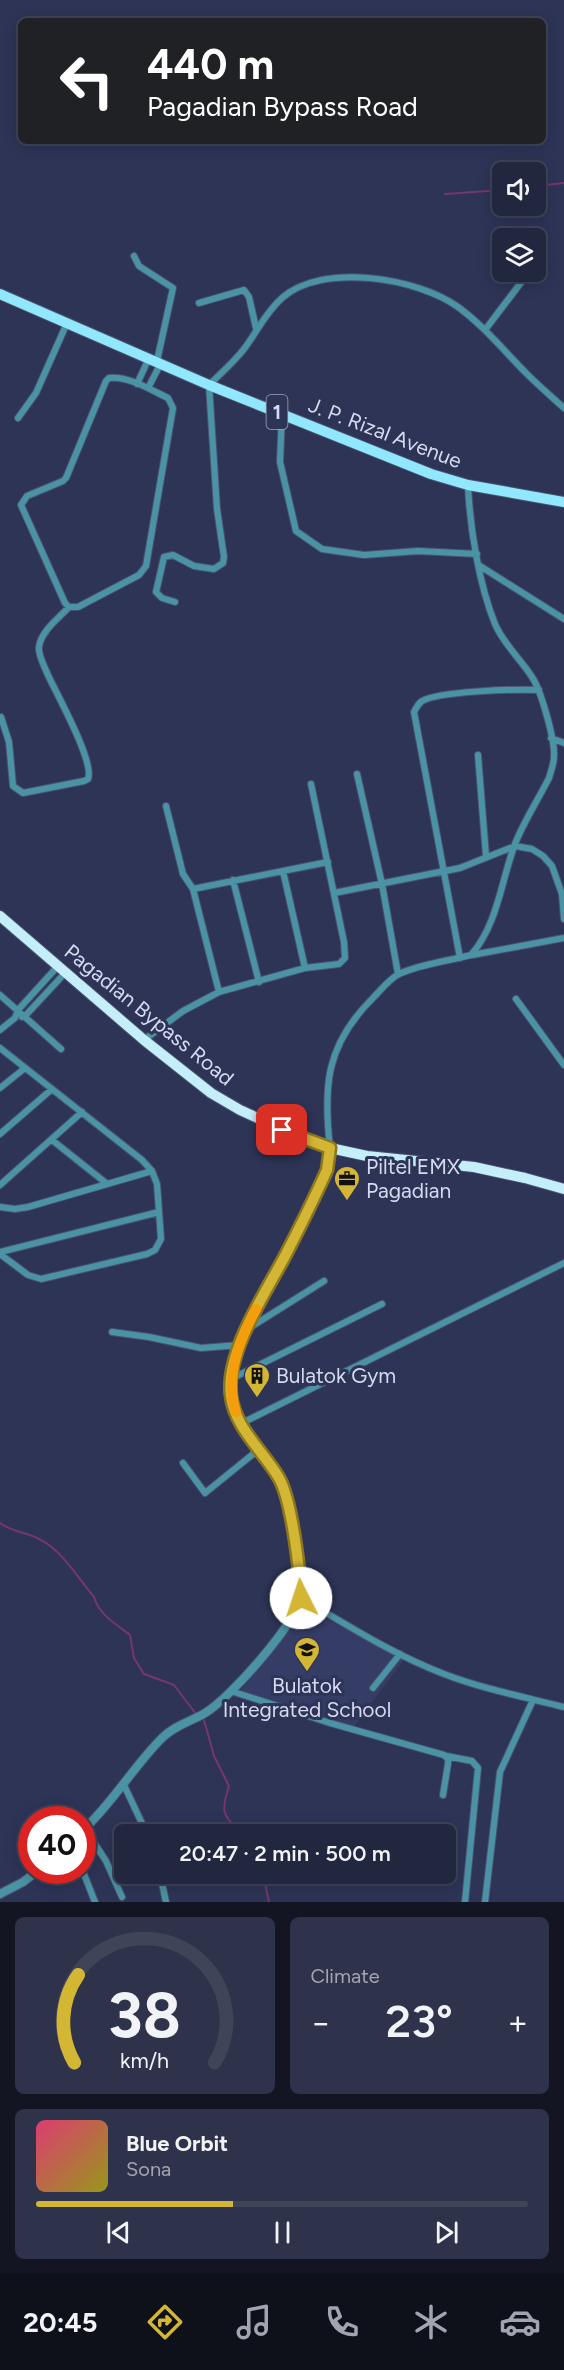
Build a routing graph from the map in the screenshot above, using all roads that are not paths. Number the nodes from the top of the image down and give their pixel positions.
1 (134, 256) dead end
2 (521, 282) edge
3 (0, 294) edge
4 (198, 303) dead end
5 (67, 323) junction
6 (256, 328) junction
7 (485, 330) junction
8 (156, 361) junction
9 (137, 384) junction
10 (209, 385) junction
11 (148, 388) junction
12 (564, 408) edge
13 (282, 414) junction
14 (18, 418) dead end
15 (468, 485) junction
16 (564, 502) edge
17 (477, 554) junction
18 (479, 566) junction
19 (175, 602) dead end
20 (69, 607) junction
21 (564, 619) edge
22 (539, 690) junction
23 (1, 717) edge
24 (551, 738) junction
25 (564, 743) edge
26 (478, 755) dead end
27 (357, 774) dead end
28 (311, 784) dead end
29 (166, 806) dead end
30 (515, 846) junction
31 (486, 856) junction
32 (328, 862) junction
33 (283, 871) junction
34 (442, 871) junction
35 (233, 880) junction
36 (382, 885) junction
37 (193, 889) junction
38 (334, 893) junction
39 (0, 916) edge
40 (564, 919) edge
41 (564, 938) edge
42 (471, 955) junction
43 (460, 958) junction
44 (305, 968) junction
45 (61, 970) junction
46 (398, 974) junction
47 (259, 982) junction
48 (219, 992) junction
49 (0, 995) edge
50 (516, 999) dead end
51 (18, 1010) junction
52 (25, 1016) junction
53 (15, 1018) junction
54 (0, 1030) edge
55 (144, 1040) junction
56 (0, 1048) edge
57 (61, 1049) dead end
58 (564, 1065) edge
59 (25, 1068) junction
60 (0, 1088) edge
61 (52, 1089) junction
62 (82, 1112) junction
63 (0, 1134) edge
64 (52, 1140) junction
65 (330, 1148) junction
66 (152, 1171) junction
67 (106, 1183) junction
68 (0, 1185) edge
69 (564, 1189) edge
70 (0, 1207) edge
71 (159, 1212) junction
72 (0, 1253) edge
73 (564, 1263) edge
74 (324, 1281) dead end
75 (382, 1304) dead end
76 (246, 1330) junction
77 (112, 1332) dead end
78 (240, 1345) junction
79 (231, 1379) junction
80 (242, 1423) junction
81 (258, 1450) junction
82 (183, 1463) dead end
83 (301, 1598) junction
84 (400, 1654) junction
85 (374, 1688) dead end
86 (231, 1691) junction
87 (533, 1700) junction
88 (564, 1707) edge
89 (444, 1755) junction
90 (123, 1783) junction
91 (443, 1795) dead end
92 (96, 1816) edge
93 (142, 1824) edge
94 (96, 1847) edge
95 (18, 1884) edge
96 (88, 1884) edge
97 (162, 1884) edge
98 (0, 1894) edge
99 (122, 1897) dead end
100 (95, 1902) edge
101 (166, 1902) edge
102 (465, 1902) edge
103 (485, 1902) edge

1 - 8 street
2 - 7 street
3 - 5 main road, J. P. Rizal Avenue / 1
4 - 6 street
5 - 8 main road, J. P. Rizal Avenue / 1
5 - 14 street
6 - 7 street
6 - 10 street
7 - 12 street
8 - 9 street
8 - 10 main road, J. P. Rizal Avenue / 1
8 - 11 street
9 - 11 street
9 - 20 street
10 - 13 main road, J. P. Rizal Avenue / 1
10 - 19 street
11 - 20 street
13 - 15 main road, J. P. Rizal Avenue / 1
13 - 17 street
15 - 16 main road, J. P. Rizal Avenue / 1
15 - 17 street
17 - 18 street
18 - 21 street
18 - 22 street
20 - 23 street
22 - 24 street
22 - 34 street
24 - 25 street
24 - 30 street
26 - 31 street
27 - 36 street
28 - 32 street
29 - 37 street
30 - 31 street
30 - 40 street
30 - 42 street
31 - 34 street
32 - 33 street
32 - 38 street
33 - 35 street
33 - 44 street
34 - 36 street
34 - 43 street
35 - 37 street
35 - 47 street
36 - 38 street
36 - 46 street
37 - 48 street
38 - 44 street
39 - 45 highway, Pagadian Bypass Road
41 - 42 street
42 - 43 street
43 - 46 street
44 - 47 street
45 - 51 street
45 - 52 street
45 - 55 highway, Pagadian Bypass Road
46 - 65 street
47 - 48 street
48 - 55 street
49 - 51 street
50 - 58 street
51 - 52 street
51 - 53 street
52 - 53 street
52 - 57 street
53 - 54 street
55 - 65 highway, Pagadian Bypass Road
56 - 59 street
59 - 60 street
59 - 61 street
61 - 62 street
61 - 63 street
62 - 64 street
62 - 66 street
64 - 67 street
64 - 68 street
65 - 69 highway, Pagadian Bypass Road
65 - 76 street
66 - 67 street
66 - 71 street
67 - 70 street
71 - 72 street
71 - 72 street
73 - 80 street
74 - 76 street
75 - 79 street
76 - 78 street
77 - 78 street
78 - 79 street
79 - 80 street
80 - 81 street
81 - 82 street
81 - 83 street
83 - 84 street
83 - 86 street
84 - 85 street
84 - 87 street
86 - 89 street
86 - 90 street
87 - 88 street
87 - 103 street
89 - 91 street
89 - 102 street
90 - 92 street
90 - 93 street
94 - 99 street
95 - 98 street
96 - 100 street
97 - 101 street

